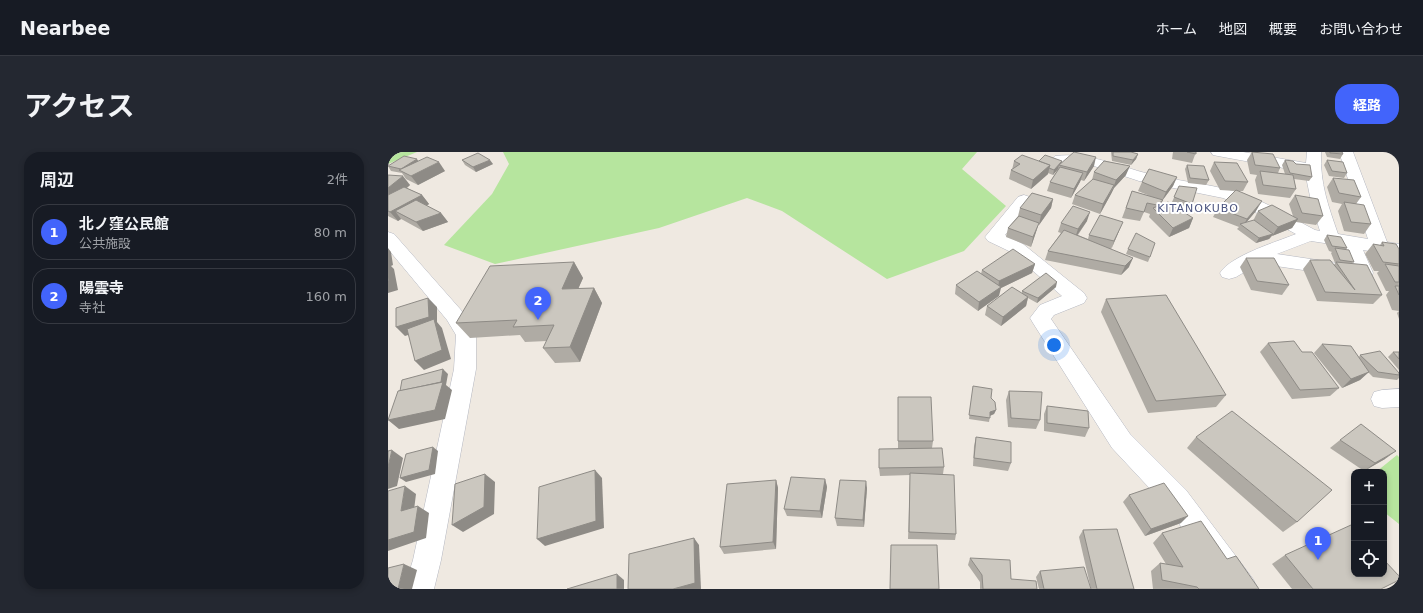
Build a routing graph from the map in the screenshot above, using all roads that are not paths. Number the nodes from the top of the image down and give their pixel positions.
1 (1218, 152) edge
2 (1314, 152) edge
3 (1346, 152) edge
4 (1090, 155) edge
5 (1060, 159) edge
6 (1313, 168) junction
7 (1024, 200) edge
8 (1310, 235) junction
9 (388, 238) edge
10 (1331, 238) junction
11 (1351, 242) junction
12 (1380, 247) junction
13 (1399, 250) edge
14 (1276, 260) edge
15 (1229, 273) dead end
16 (419, 589) edge
17 (1243, 589) edge

1 - 6 street
2 - 6 street
3 - 12 street
4 - 5 street
4 - 8 street
6 - 10 street
7 - 17 street
8 - 10 street
8 - 15 street
9 - 16 street
10 - 11 street
11 - 12 street
11 - 14 street
12 - 13 street

